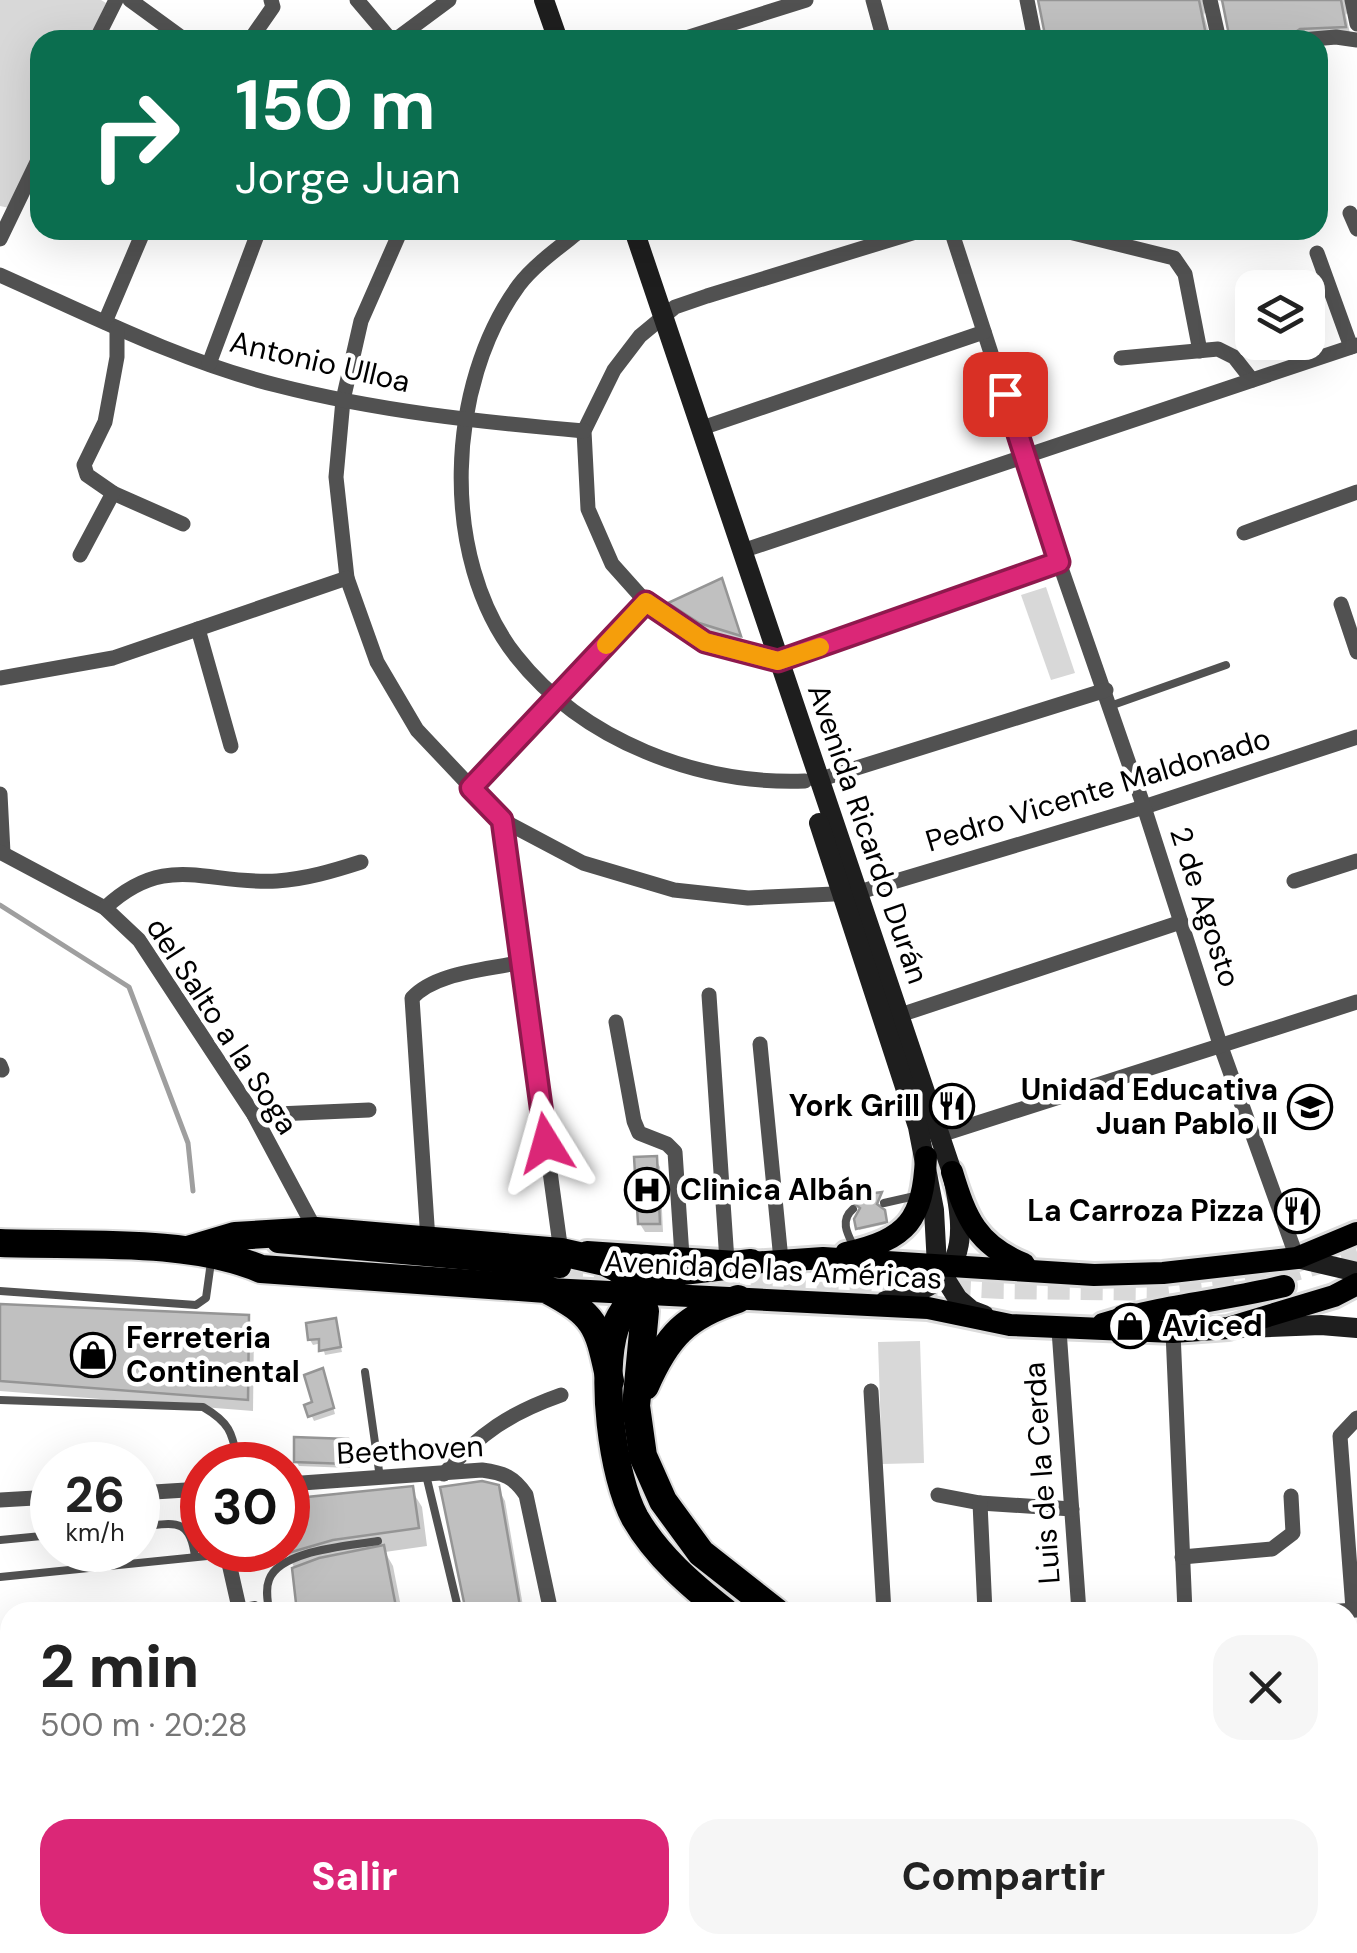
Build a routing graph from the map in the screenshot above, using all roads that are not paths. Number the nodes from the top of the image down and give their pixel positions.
1 (118, 0) edge
2 (271, 0) edge
3 (357, 0) edge
4 (449, 0) edge
5 (544, 0) edge
6 (557, 0) edge
7 (806, 0) edge
8 (872, 0) edge
9 (1027, 0) edge
10 (1210, 0) edge
11 (1352, 0) edge
12 (1357, 24) edge
13 (102, 30) edge
14 (168, 30) edge
15 (257, 30) edge
16 (384, 30) edge
17 (407, 30) edge
18 (554, 30) edge
19 (567, 30) edge
20 (712, 30) edge
21 (881, 30) edge
22 (1033, 30) edge
23 (1218, 30) edge
24 (1328, 38) edge
25 (1357, 40) edge
26 (30, 177) edge
27 (1350, 213) dead end
28 (1357, 228) edge
29 (0, 239) edge
30 (141, 240) edge
31 (255, 240) edge
32 (397, 240) edge
33 (569, 240) edge
34 (630, 240) edge
35 (638, 240) edge
36 (892, 240) edge
37 (953, 240) edge
38 (1101, 240) edge
39 (1317, 253) dead end
40 (0, 275) edge
41 (665, 315) junction
42 (111, 325) junction
43 (984, 332) junction
44 (1354, 346) edge
45 (1200, 351) junction
46 (1120, 358) dead end
47 (209, 364) junction
48 (1252, 380) junction
49 (343, 400) junction
50 (465, 420) junction
51 (702, 428) junction
52 (584, 431) junction
53 (1025, 456) junction
54 (1357, 492) edge
55 (113, 493) junction
56 (182, 524) dead end
57 (1244, 533) dead end
58 (742, 550) junction
59 (80, 554) dead end
60 (1059, 562) junction
61 (347, 578) junction
62 (646, 602) junction
63 (1341, 604) dead end
64 (198, 629) junction
65 (1357, 652) edge
66 (770, 659) junction
67 (1226, 665) dead end
68 (0, 678) edge
69 (556, 698) junction
70 (1108, 698) junction
71 (1357, 737) edge
72 (231, 746) dead end
73 (812, 780) junction
74 (471, 788) junction
75 (0, 794) edge
76 (1144, 807) junction
77 (502, 820) junction
78 (2, 852) edge
79 (1357, 861) edge
80 (361, 862) dead end
81 (1294, 881) dead end
82 (849, 894) junction
83 (105, 908) junction
84 (1181, 922) junction
85 (521, 962) junction
86 (708, 995) dead end
87 (1357, 1002) edge
88 (897, 1016) junction
89 (616, 1022) dead end
90 (760, 1044) dead end
91 (1220, 1044) junction
92 (369, 1110) dead end
93 (254, 1116) junction
94 (932, 1147) junction
95 (952, 1172) junction
96 (924, 1194) junction
97 (884, 1203) dead end
98 (853, 1209) dead end
99 (316, 1231) junction
100 (1357, 1234) edge
101 (428, 1240) junction
102 (0, 1243) edge
103 (218, 1250) junction
104 (856, 1250) junction
105 (682, 1256) junction
106 (823, 1258) junction
107 (1297, 1258) junction
108 (782, 1260) junction
109 (739, 1262) junction
110 (944, 1269) junction
111 (557, 1270) junction
112 (1042, 1271) junction
113 (1357, 1272) edge
114 (1357, 1284) edge
115 (1284, 1286) dead end
116 (0, 1291) edge
117 (638, 1294) junction
118 (738, 1300) junction
119 (853, 1303) junction
120 (1010, 1326) junction
121 (1228, 1328) junction
122 (1357, 1328) edge
123 (1060, 1330) junction
124 (1086, 1330) junction
125 (1173, 1332) junction
126 (366, 1372) dead end
127 (610, 1382) junction
128 (871, 1390) dead end
129 (561, 1395) dead end
130 (0, 1400) edge
131 (636, 1406) junction
132 (1357, 1418) edge
133 (233, 1442) edge
134 (444, 1474) junction
135 (426, 1475) junction
136 (380, 1478) junction
137 (310, 1483) edge
138 (938, 1494) dead end
139 (1291, 1496) dead end
140 (30, 1498) edge
141 (0, 1499) edge
142 (980, 1502) junction
143 (1072, 1509) junction
144 (1353, 1525) edge
145 (30, 1537) edge
146 (0, 1540) edge
147 (378, 1541) dead end
148 (1182, 1557) junction
149 (180, 1559) edge
150 (231, 1572) edge
151 (0, 1577) edge
152 (238, 1602) edge
153 (267, 1602) edge
154 (457, 1602) edge
155 (548, 1602) edge
156 (712, 1602) edge
157 (763, 1602) edge
158 (883, 1602) edge
159 (985, 1602) edge
160 (1078, 1602) edge
161 (1184, 1602) edge
162 (1355, 1602) edge

1 - 13 street
1 - 14 street
2 - 15 street
3 - 16 street
4 - 17 street
5 - 18 street
6 - 19 street
7 - 20 street
8 - 21 street
9 - 22 street
10 - 23 street
11 - 12 street
24 - 25 street
26 - 29 street
27 - 28 street
30 - 42 street
31 - 47 street
32 - 49 street, Pedro Vicente Maldonado
33 - 50 street
34 - 41 street, Avenida Ricardo Durán
35 - 41 street, Avenida Ricardo Durán
36 - 41 street
37 - 43 street, 2 de Agosto
38 - 45 street
39 - 44 street
40 - 42 street, Antonio Ulloa
41 - 51 street, Avenida Ricardo Durán
41 - 52 street
41 - 66 street, Avenida Ricardo Durán
42 - 47 street, Antonio Ulloa
42 - 55 street
43 - 51 street
43 - 53 street, 2 de Agosto
44 - 48 street
45 - 46 street
45 - 48 street
47 - 49 street, Antonio Ulloa
48 - 53 street
49 - 50 street, Antonio Ulloa
49 - 61 street, Pedro Vicente Maldonado
50 - 52 street, Antonio Ulloa
50 - 69 street
51 - 58 street, Avenida Ricardo Durán
52 - 62 street
53 - 58 street
53 - 60 street, 2 de Agosto
54 - 57 street
55 - 56 street
55 - 59 street
58 - 66 street, Avenida Ricardo Durán
60 - 66 street
60 - 70 street, 2 de Agosto
61 - 64 street
61 - 74 street, Pedro Vicente Maldonado
62 - 66 street
62 - 69 street
63 - 65 street
64 - 68 street
64 - 72 street
66 - 73 street, Avenida Ricardo Durán
67 - 70 lane
69 - 73 street
69 - 74 street
70 - 73 street
70 - 76 street, 2 de Agosto
71 - 76 street, Pedro Vicente Maldonado
73 - 82 street, Avenida Ricardo Durán
74 - 77 street, Pedro Vicente Maldonado
75 - 78 street
76 - 82 street, Pedro Vicente Maldonado
76 - 84 street, 2 de Agosto
77 - 82 street, Pedro Vicente Maldonado
77 - 85 street
78 - 83 street, del Salto a la Soga
79 - 81 street
80 - 83 street
82 - 88 street, Avenida Ricardo Durán
82 - 94 street, Avenida Ricardo Durán
83 - 93 street, del Salto a la Soga
84 - 88 street
84 - 91 street, 2 de Agosto
85 - 101 street
85 - 111 street
86 - 109 street
87 - 91 street
88 - 94 street, Avenida Ricardo Durán
89 - 105 street
90 - 108 street
91 - 94 street
91 - 107 street, 2 de Agosto
92 - 93 street
93 - 99 street, del Salto a la Soga
94 - 95 street, Avenida Ricardo Durán
94 - 96 main road
94 - 110 street
95 - 110 street, Avenida Ricardo Durán
95 - 112 main road
96 - 97 lane
96 - 104 main road
98 - 104 lane
99 - 101 highway, Avenida de las Américas
99 - 103 highway, Avenida de las Américas
100 - 107 main road, Avenida de las Américas
101 - 111 highway, Avenida de las Américas
102 - 103 highway
103 - 111 highway, Avenida de las Américas
103 - 116 lane
104 - 106 main road
105 - 109 main road, Avenida de las Américas
105 - 111 main road, Avenida de las Américas
106 - 108 main road, Avenida de las Américas
106 - 110 main road, Avenida de las Américas
107 - 112 main road, Avenida de las Américas
107 - 113 street
108 - 109 main road, Avenida de las Américas
109 - 117 highway
110 - 112 main road, Avenida de las Américas
110 - 119 street
110 - 120 street
111 - 117 main road, Avenida de las Américas
111 - 117 highway
111 - 127 highway
114 - 121 main road, Avenida de las Américas
115 - 124 main road
117 - 118 main road, Avenida de las Américas
117 - 127 highway
117 - 131 highway
118 - 119 main road, Avenida de las Américas
118 - 131 highway
119 - 120 main road, Avenida de las Américas
120 - 123 main road, Avenida de las Américas
121 - 122 street
121 - 125 main road, Avenida de las Américas
123 - 124 main road, Avenida de las Américas
123 - 143 street, Luis de la Cerda
124 - 125 main road, Avenida de las Américas
125 - 148 street
126 - 136 lane
127 - 156 highway
128 - 158 street
129 - 134 street
130 - 133 lane
131 - 157 highway
132 - 144 street
134 - 135 street, Beethoven
134 - 155 street, Beethoven
135 - 136 street, Beethoven
135 - 154 lane
136 - 137 street, Beethoven
138 - 142 street
139 - 148 street
140 - 141 street
142 - 143 street
142 - 159 street
143 - 160 street, Luis de la Cerda
144 - 162 street
145 - 146 lane
147 - 153 lane
148 - 161 street
149 - 151 lane
150 - 152 street

